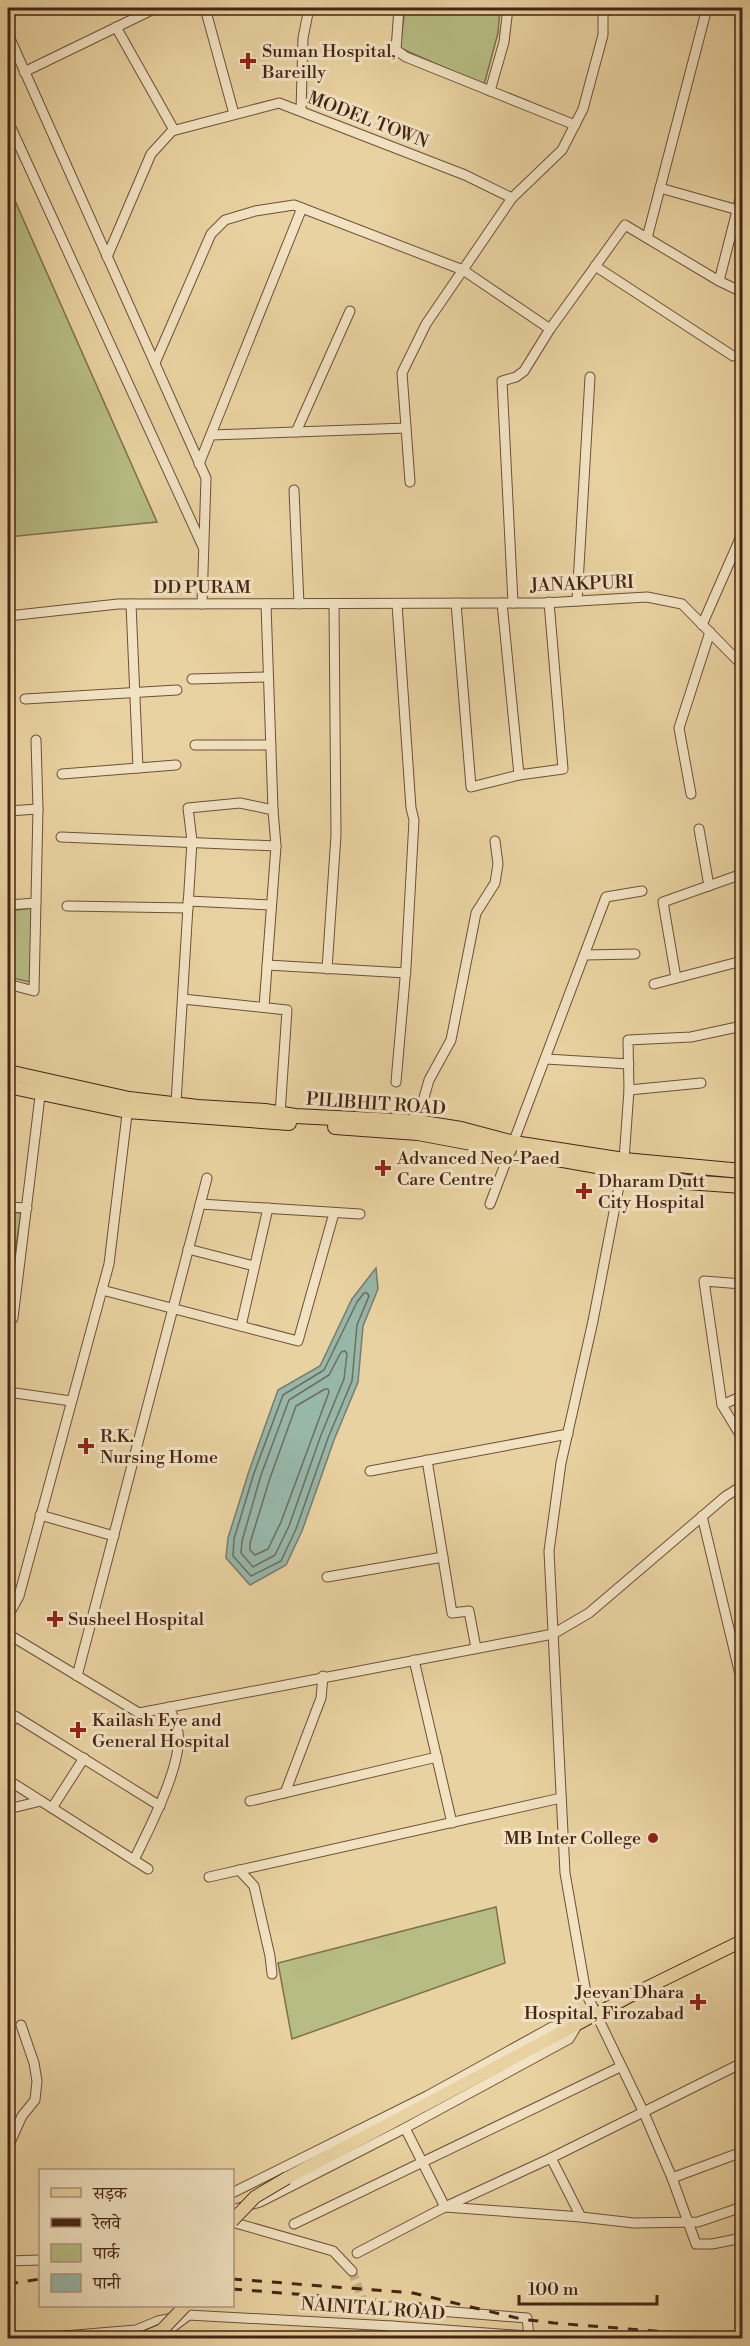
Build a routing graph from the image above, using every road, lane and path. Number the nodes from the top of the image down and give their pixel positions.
1 (156, 8) edge
2 (205, 8) edge
3 (309, 8) edge
4 (399, 8) edge
5 (508, 8) edge
6 (618, 8) edge
7 (707, 8) edge
8 (603, 9) edge
9 (116, 27) junction
10 (8, 34) edge
11 (24, 72) junction
12 (490, 91) junction
13 (301, 111) junction
14 (234, 114) junction
15 (8, 121) edge
16 (574, 125) junction
17 (174, 130) junction
18 (660, 188) junction
19 (742, 192) edge
20 (512, 198) junction
21 (302, 208) junction
22 (738, 210) junction
23 (647, 238) junction
24 (107, 257) junction
25 (595, 266) junction
26 (463, 270) junction
27 (719, 281) junction
28 (742, 292) edge
29 (350, 311) dead end
30 (550, 329) junction
31 (733, 356) dead end
32 (155, 363) junction
33 (590, 377) dead end
34 (406, 428) junction
35 (296, 432) junction
36 (211, 435) junction
37 (199, 464) junction
38 (410, 482) dead end
39 (294, 490) dead end
40 (742, 534) edge
41 (204, 549) junction
42 (577, 601) junction
43 (549, 602) junction
44 (334, 603) junction
45 (456, 603) junction
46 (502, 603) junction
47 (513, 603) junction
48 (131, 604) junction
49 (202, 604) junction
50 (266, 604) junction
51 (299, 604) junction
52 (397, 604) junction
53 (8, 616) edge
54 (702, 625) junction
55 (710, 632) junction
56 (742, 664) edge
57 (268, 677) junction
58 (192, 679) dead end
59 (177, 690) dead end
60 (135, 693) junction
61 (25, 699) dead end
62 (36, 740) dead end
63 (195, 745) dead end
64 (271, 745) junction
65 (176, 765) dead end
66 (138, 768) junction
67 (62, 774) dead end
68 (519, 775) junction
69 (691, 794) dead end
70 (38, 809) junction
71 (273, 810) junction
72 (8, 811) edge
73 (699, 829) dead end
74 (61, 837) dead end
75 (495, 841) dead end
76 (192, 842) junction
77 (276, 846) junction
78 (742, 874) edge
79 (709, 886) junction
80 (642, 891) dead end
81 (36, 903) junction
82 (8, 904) edge
83 (188, 904) junction
84 (272, 905) junction
85 (67, 906) dead end
86 (635, 954) dead end
87 (585, 955) junction
88 (742, 961) edge
89 (267, 965) junction
90 (327, 969) junction
91 (406, 973) junction
92 (676, 978) junction
93 (8, 984) edge
94 (654, 984) dead end
95 (183, 999) junction
96 (264, 1007) junction
97 (742, 1026) edge
98 (546, 1059) junction
99 (629, 1064) junction
100 (8, 1072) edge
101 (396, 1082) dead end
102 (701, 1083) dead end
103 (8, 1086) edge
104 (41, 1087) junction
105 (629, 1090) junction
106 (176, 1103) junction
107 (128, 1105) junction
108 (280, 1114) junction
109 (417, 1122) junction
110 (513, 1147) junction
111 (623, 1166) junction
112 (742, 1171) edge
113 (207, 1178) dead end
114 (742, 1185) edge
115 (200, 1204) junction
116 (490, 1204) dead end
117 (8, 1207) edge
118 (27, 1208) junction
119 (268, 1208) junction
120 (334, 1213) junction
121 (360, 1214) dead end
122 (188, 1249) junction
123 (254, 1266) junction
124 (742, 1284) edge
125 (102, 1290) junction
126 (173, 1308) junction
127 (8, 1317) edge
128 (241, 1326) junction
129 (8, 1392) edge
130 (742, 1396) edge
131 (71, 1401) junction
132 (722, 1405) junction
133 (568, 1434) junction
134 (742, 1438) edge
135 (427, 1460) junction
136 (370, 1471) dead end
137 (742, 1486) edge
138 (40, 1515) junction
139 (702, 1516) junction
140 (114, 1536) junction
141 (443, 1557) junction
142 (327, 1577) dead end
143 (8, 1616) edge
144 (8, 1634) edge
145 (553, 1634) junction
146 (476, 1648) junction
147 (414, 1660) junction
148 (77, 1676) junction
149 (323, 1677) junction
150 (742, 1683) edge
151 (168, 1707) junction
152 (8, 1729) edge
153 (436, 1757) junction
154 (84, 1758) junction
155 (8, 1780) edge
156 (285, 1793) junction
157 (561, 1798) junction
158 (41, 1801) junction
159 (250, 1801) dead end
160 (160, 1806) junction
161 (8, 1807) edge
162 (52, 1808) junction
163 (452, 1823) junction
164 (134, 1860) junction
165 (148, 1869) dead end
166 (239, 1870) junction
167 (208, 1876) dead end
168 (742, 1941) edge
169 (272, 1974) dead end
170 (596, 2016) junction
171 (578, 2024) junction
172 (21, 2025) dead end
173 (742, 2063) edge
174 (620, 2067) junction
175 (644, 2113) junction
176 (405, 2128) junction
177 (8, 2147) edge
178 (742, 2152) edge
179 (551, 2158) junction
180 (423, 2161) junction
181 (672, 2178) junction
182 (234, 2192) edge
183 (445, 2207) junction
184 (742, 2207) edge
185 (234, 2209) edge
186 (581, 2217) junction
187 (234, 2219) edge
188 (686, 2221) junction
189 (234, 2222) edge
190 (294, 2224) dead end
191 (742, 2238) edge
192 (357, 2253) dead end
193 (39, 2260) edge
194 (8, 2261) edge
195 (352, 2271) tunnel mouth
196 (365, 2306) dead end
197 (186, 2310) edge
198 (158, 2321) junction
199 (392, 2326) junction
200 (161, 2337) edge
201 (506, 2337) edge
202 (530, 2337) junction
203 (39, 2338) edge
204 (142, 2338) edge
205 (393, 2338) edge
206 (555, 2338) edge

1 - 9 street
2 - 14 street
3 - 13 street
4 - 12 street
5 - 12 street
6 - 8 street
7 - 18 street
8 - 16 street
9 - 11 street
9 - 17 street
10 - 11 street
11 - 24 street
12 - 16 street
13 - 14 street, MODEL TOWN
13 - 20 street, MODEL TOWN
14 - 17 street, MODEL TOWN
15 - 41 street
16 - 20 street
17 - 24 street
18 - 22 street
18 - 23 street
19 - 22 street
20 - 26 street
21 - 26 street
21 - 32 street
21 - 36 street
22 - 27 street
23 - 25 street
23 - 27 street
24 - 32 street
25 - 30 street
25 - 31 street
26 - 30 street
26 - 34 street
27 - 28 street
29 - 35 street
30 - 47 street
32 - 37 street
33 - 42 street
34 - 35 street
34 - 38 street
35 - 36 street
36 - 37 street
37 - 41 street
39 - 51 street
40 - 54 street
41 - 49 street
42 - 43 street, JANAKPURI
42 - 54 street, JANAKPURI
43 - 47 street, JANAKPURI
43 - 68 street
44 - 51 street, DD PURAM
44 - 52 street, DD PURAM
44 - 90 street
45 - 46 street, JANAKPURI
45 - 52 street, JANAKPURI
45 - 68 street
46 - 47 street, JANAKPURI
46 - 68 street
48 - 49 street, DD PURAM
48 - 53 street, DD PURAM
48 - 60 street
49 - 50 street, DD PURAM
50 - 51 street, DD PURAM
50 - 57 street
52 - 91 street
54 - 55 street, JANAKPURI
55 - 56 street, JANAKPURI
55 - 69 street
57 - 58 street
57 - 64 street
59 - 60 street
60 - 61 street
60 - 66 street
62 - 70 street
63 - 64 street
64 - 71 street
65 - 66 street
66 - 67 street
70 - 72 street
70 - 81 street
71 - 76 street
71 - 77 street
73 - 79 street
74 - 76 street
75 - 109 street
76 - 77 street
76 - 83 street
77 - 84 street
78 - 79 street
79 - 92 street
80 - 87 street
81 - 82 street
81 - 93 street
83 - 84 street
83 - 85 street
83 - 95 street
84 - 89 street
86 - 87 street
87 - 98 street
88 - 92 street
89 - 90 street
89 - 96 street
90 - 91 street
91 - 101 street
92 - 94 street
95 - 96 street
95 - 106 street
96 - 108 street
97 - 99 street
98 - 99 street
98 - 110 street
99 - 105 street
100 - 104 highway, PILIBHIT ROAD
102 - 105 street
103 - 104 highway
104 - 107 highway, PILIBHIT ROAD
104 - 118 street
105 - 111 street
106 - 107 highway, PILIBHIT ROAD
106 - 108 highway, PILIBHIT ROAD
107 - 110 highway
107 - 125 street
108 - 109 highway, PILIBHIT ROAD
109 - 110 highway, PILIBHIT ROAD
110 - 111 highway, PILIBHIT ROAD
110 - 116 street
111 - 112 highway, PILIBHIT ROAD
111 - 114 highway
111 - 133 street
113 - 115 street
115 - 119 street
115 - 122 street
117 - 118 street
118 - 127 street
119 - 120 street
119 - 123 street
120 - 121 street
120 - 128 street
122 - 123 street
122 - 126 street
123 - 128 street
124 - 132 street
125 - 126 street
125 - 131 street
126 - 128 street
126 - 140 street
129 - 131 street
130 - 132 street
131 - 138 street
132 - 134 street
133 - 135 street
133 - 145 street
135 - 136 street
135 - 141 street
137 - 139 street
138 - 140 street
138 - 143 street
139 - 145 street
139 - 150 street
140 - 148 street
141 - 142 street
141 - 146 street
144 - 148 street
145 - 146 street
145 - 157 street
146 - 147 street
147 - 149 street
147 - 153 street
148 - 151 street
149 - 151 street
149 - 156 street
151 - 160 street
152 - 154 street
153 - 156 street
153 - 163 street
154 - 160 street
154 - 162 street
155 - 158 street
156 - 159 street
157 - 163 street
157 - 170 street
158 - 161 street
158 - 162 street
160 - 164 street
162 - 164 street
163 - 166 street
164 - 165 street
166 - 167 street
166 - 169 street
168 - 170 main road
170 - 171 main road
170 - 174 street
171 - 176 street
171 - 182 street
171 - 187 main road, bridge
172 - 177 street
173 - 175 street
174 - 175 street
174 - 180 street
175 - 179 street
175 - 181 street
176 - 180 street
176 - 185 street
178 - 181 street
179 - 183 street
179 - 186 street
180 - 183 street
180 - 190 street
181 - 188 street
183 - 186 street
183 - 192 street
184 - 188 street
186 - 188 street
188 - 191 street
189 - 195 street
193 - 194 street
196 - 202 street
197 - 198 street, NAINITAL ROAD
197 - 199 street, NAINITAL ROAD
197 - 200 street
197 - 204 main road, bridge
198 - 200 street
198 - 203 street, NAINITAL ROAD
199 - 201 street, NAINITAL ROAD
199 - 205 street
201 - 202 street, NAINITAL ROAD
202 - 206 street, NAINITAL ROAD

